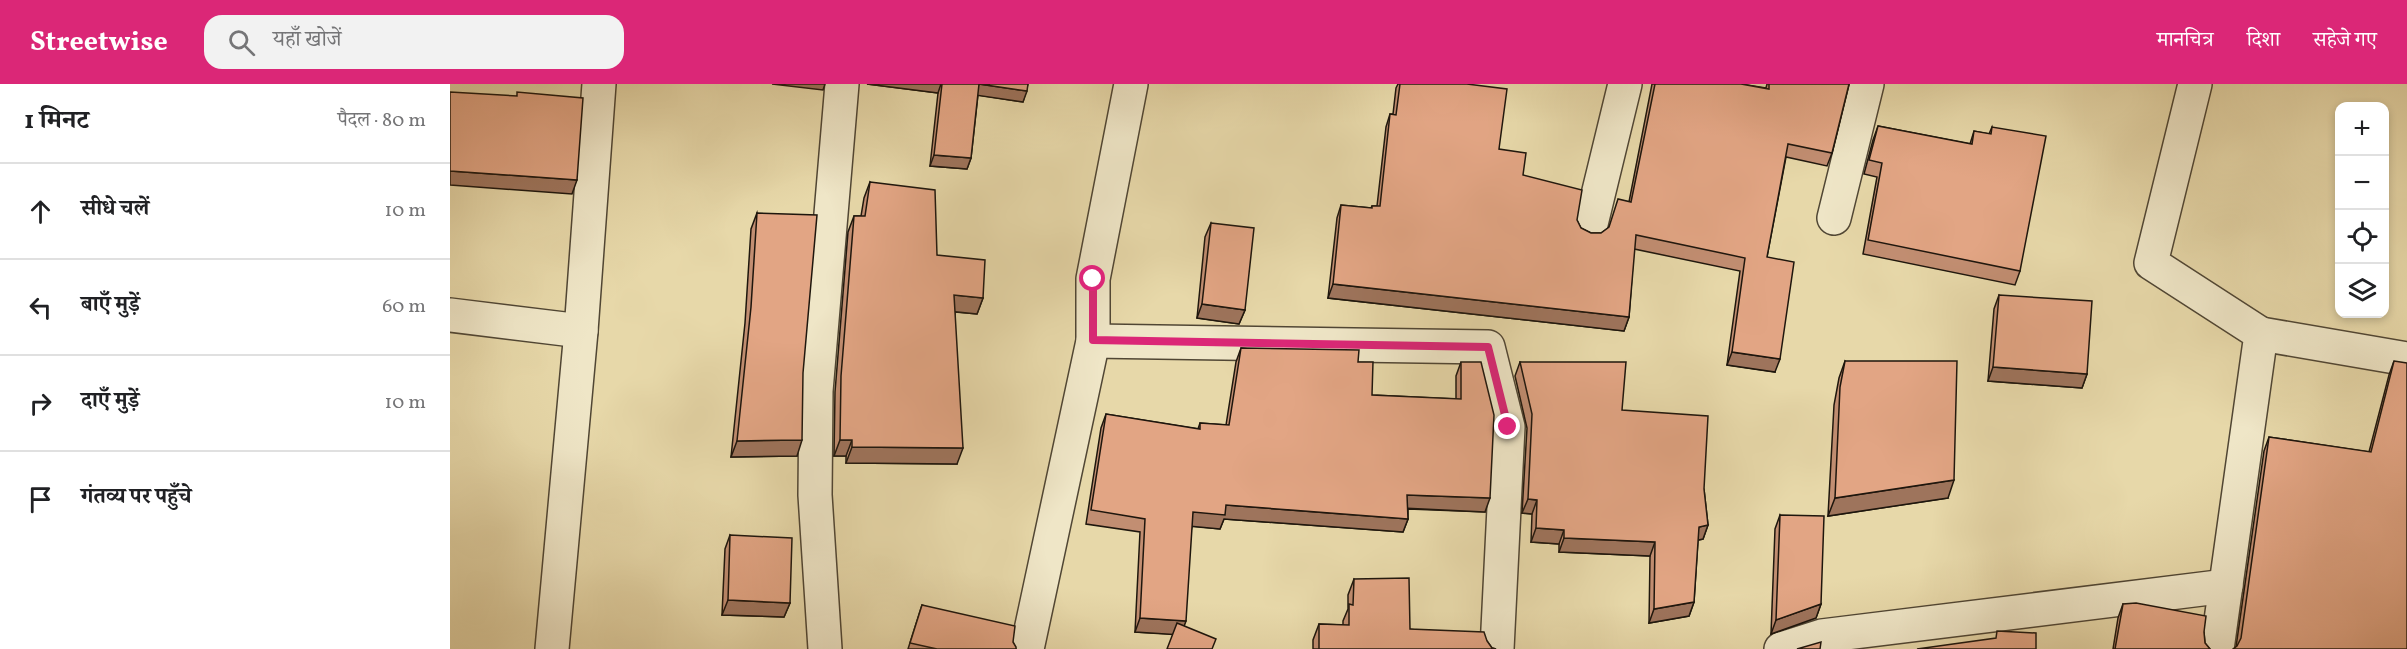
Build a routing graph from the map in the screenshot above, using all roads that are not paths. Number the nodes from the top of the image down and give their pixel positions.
1 (599, 84) edge
2 (842, 84) edge
3 (1131, 84) edge
4 (1625, 84) edge
5 (1868, 84) edge
6 (2195, 84) edge
7 (1834, 218) dead end
8 (1590, 228) dead end
9 (450, 315) edge
10 (581, 332) junction
11 (2261, 334) junction
12 (1093, 340) junction
13 (2407, 359) edge
14 (2226, 586) junction
15 (552, 649) edge
16 (825, 649) edge
17 (1027, 649) edge
18 (1497, 649) edge
19 (1781, 649) edge
20 (2217, 649) edge

1 - 10 street
2 - 16 street
3 - 12 street
4 - 8 street
5 - 7 street
6 - 11 street
9 - 10 street
10 - 15 street
11 - 13 street
11 - 14 street
12 - 17 street
12 - 18 street
14 - 19 street
14 - 20 street

